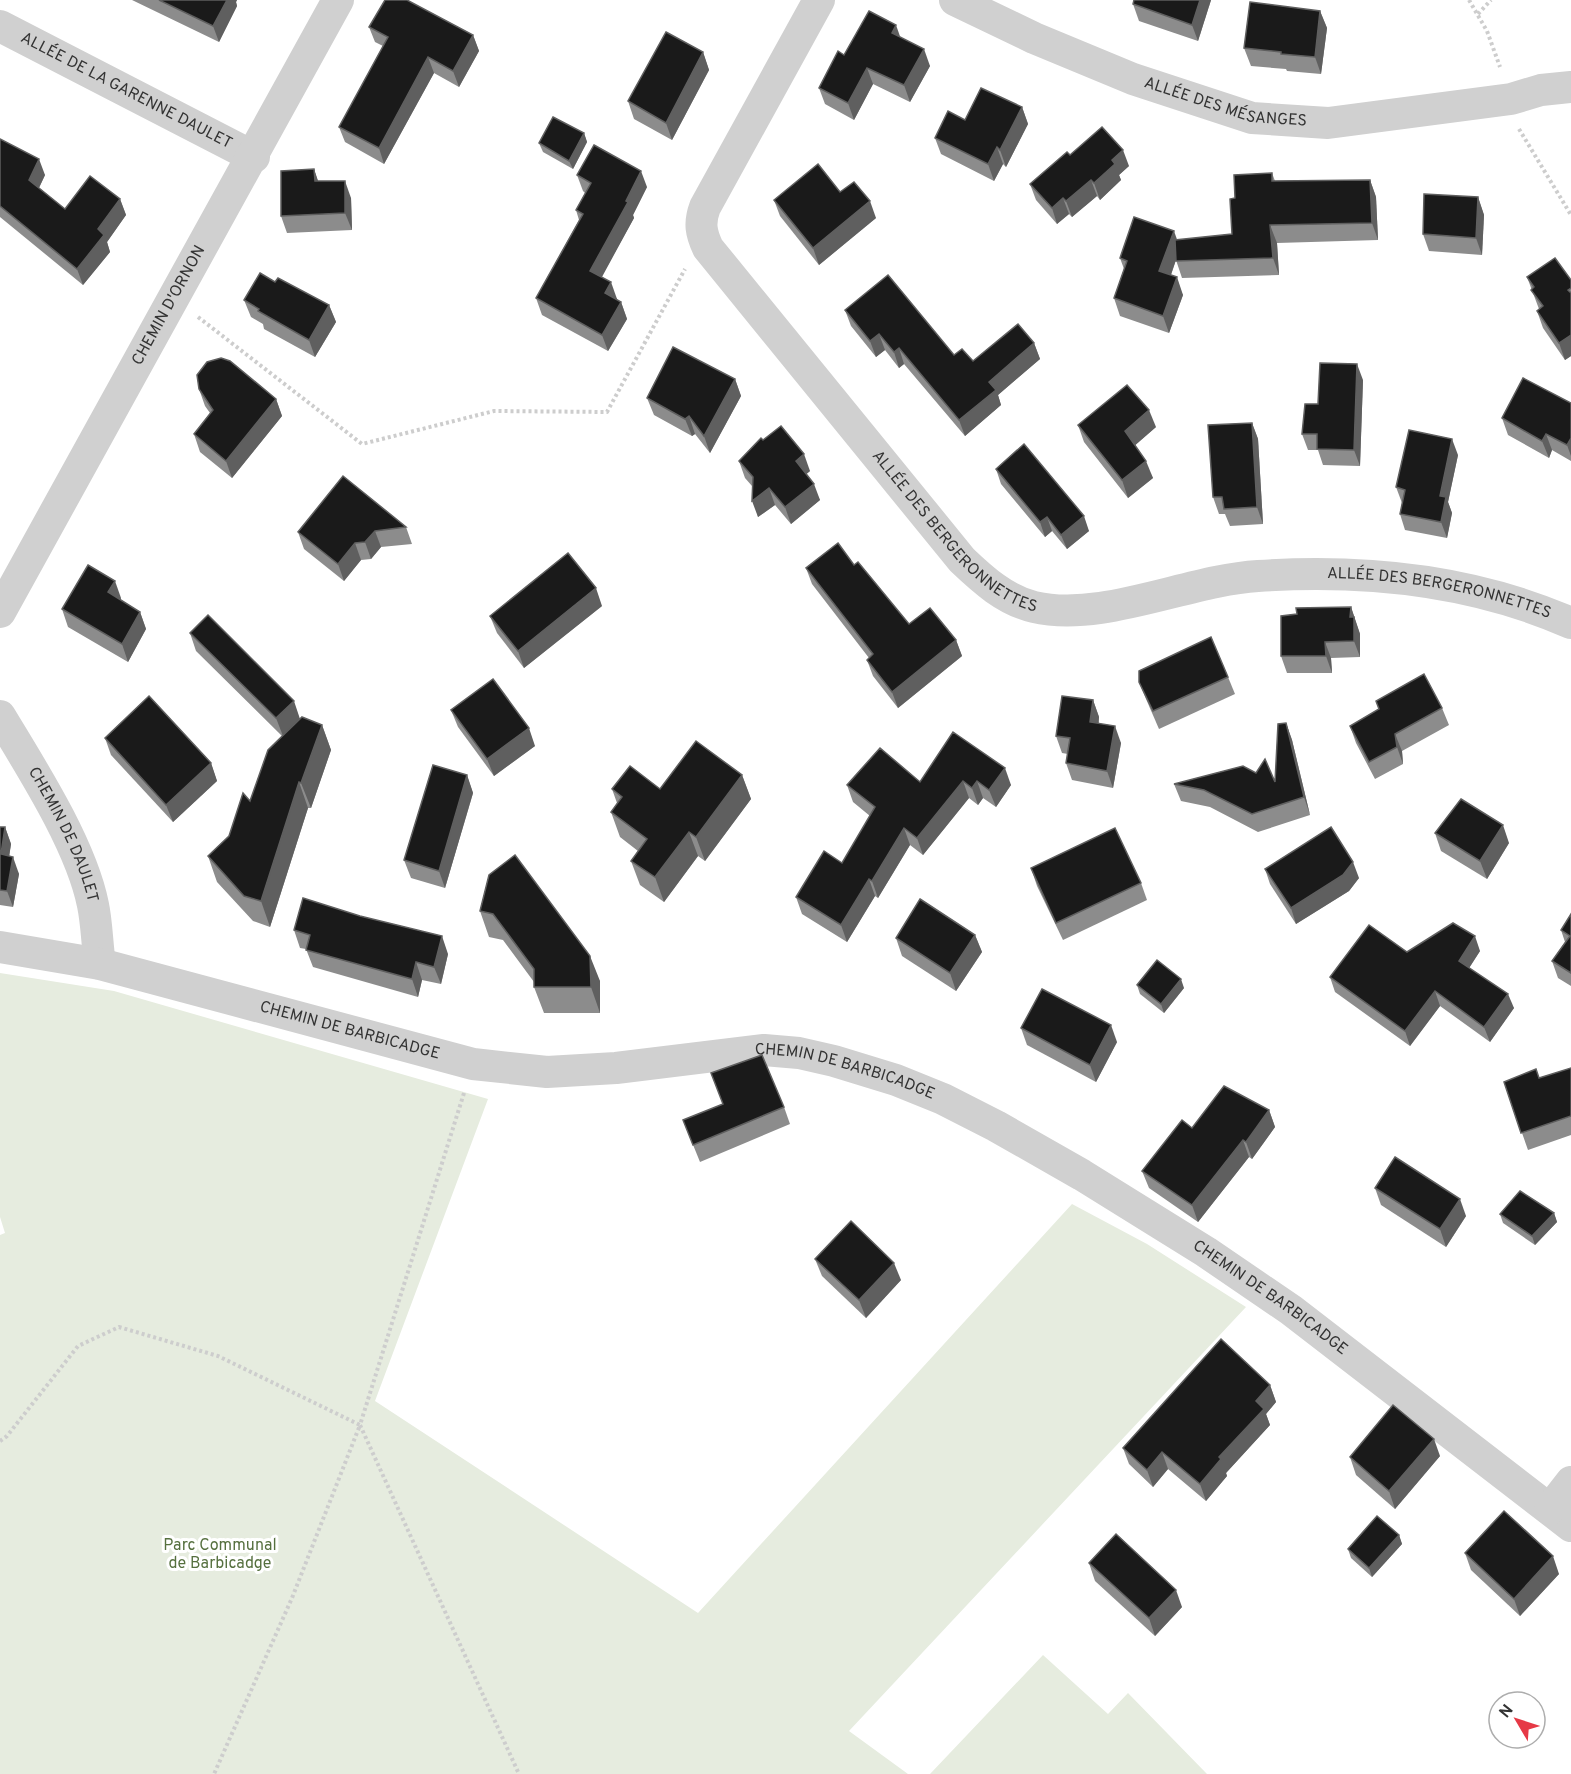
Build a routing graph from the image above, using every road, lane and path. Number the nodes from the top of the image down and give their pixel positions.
1 (338, 0) edge
2 (819, 0) edge
3 (955, 0) edge
4 (1491, 0) edge
5 (1478, 14) dead end
6 (0, 26) edge
7 (1571, 87) edge
8 (254, 157) junction
9 (702, 237) junction
10 (175, 299) junction
11 (0, 612) edge
12 (1571, 623) edge
13 (0, 716) edge
14 (0, 947) edge
15 (100, 964) junction
16 (473, 1064) junction
17 (360, 1425) junction
18 (0, 1441) edge
19 (1571, 1482) edge
20 (1560, 1518) edge
21 (214, 1774) edge
22 (519, 1774) edge

1 - 8 street, CHEMIN D'ORNON
2 - 9 street
3 - 7 street, ALLÉE DES MÉSANGES
4 - 5 path
6 - 8 street, ALLÉE DE LA GARENNE DAULET
8 - 10 street, CHEMIN D'ORNON
9 - 10 path
9 - 12 street, ALLÉE DES BERGERONNETTES
10 - 11 street, CHEMIN D'ORNON
13 - 15 street, CHEMIN DE DAULET
14 - 15 street, CHEMIN DE BARBICADGE
15 - 16 street, CHEMIN DE BARBICADGE
16 - 17 path
16 - 20 street, CHEMIN DE BARBICADGE
17 - 18 path
17 - 21 path
17 - 22 path
19 - 20 street

